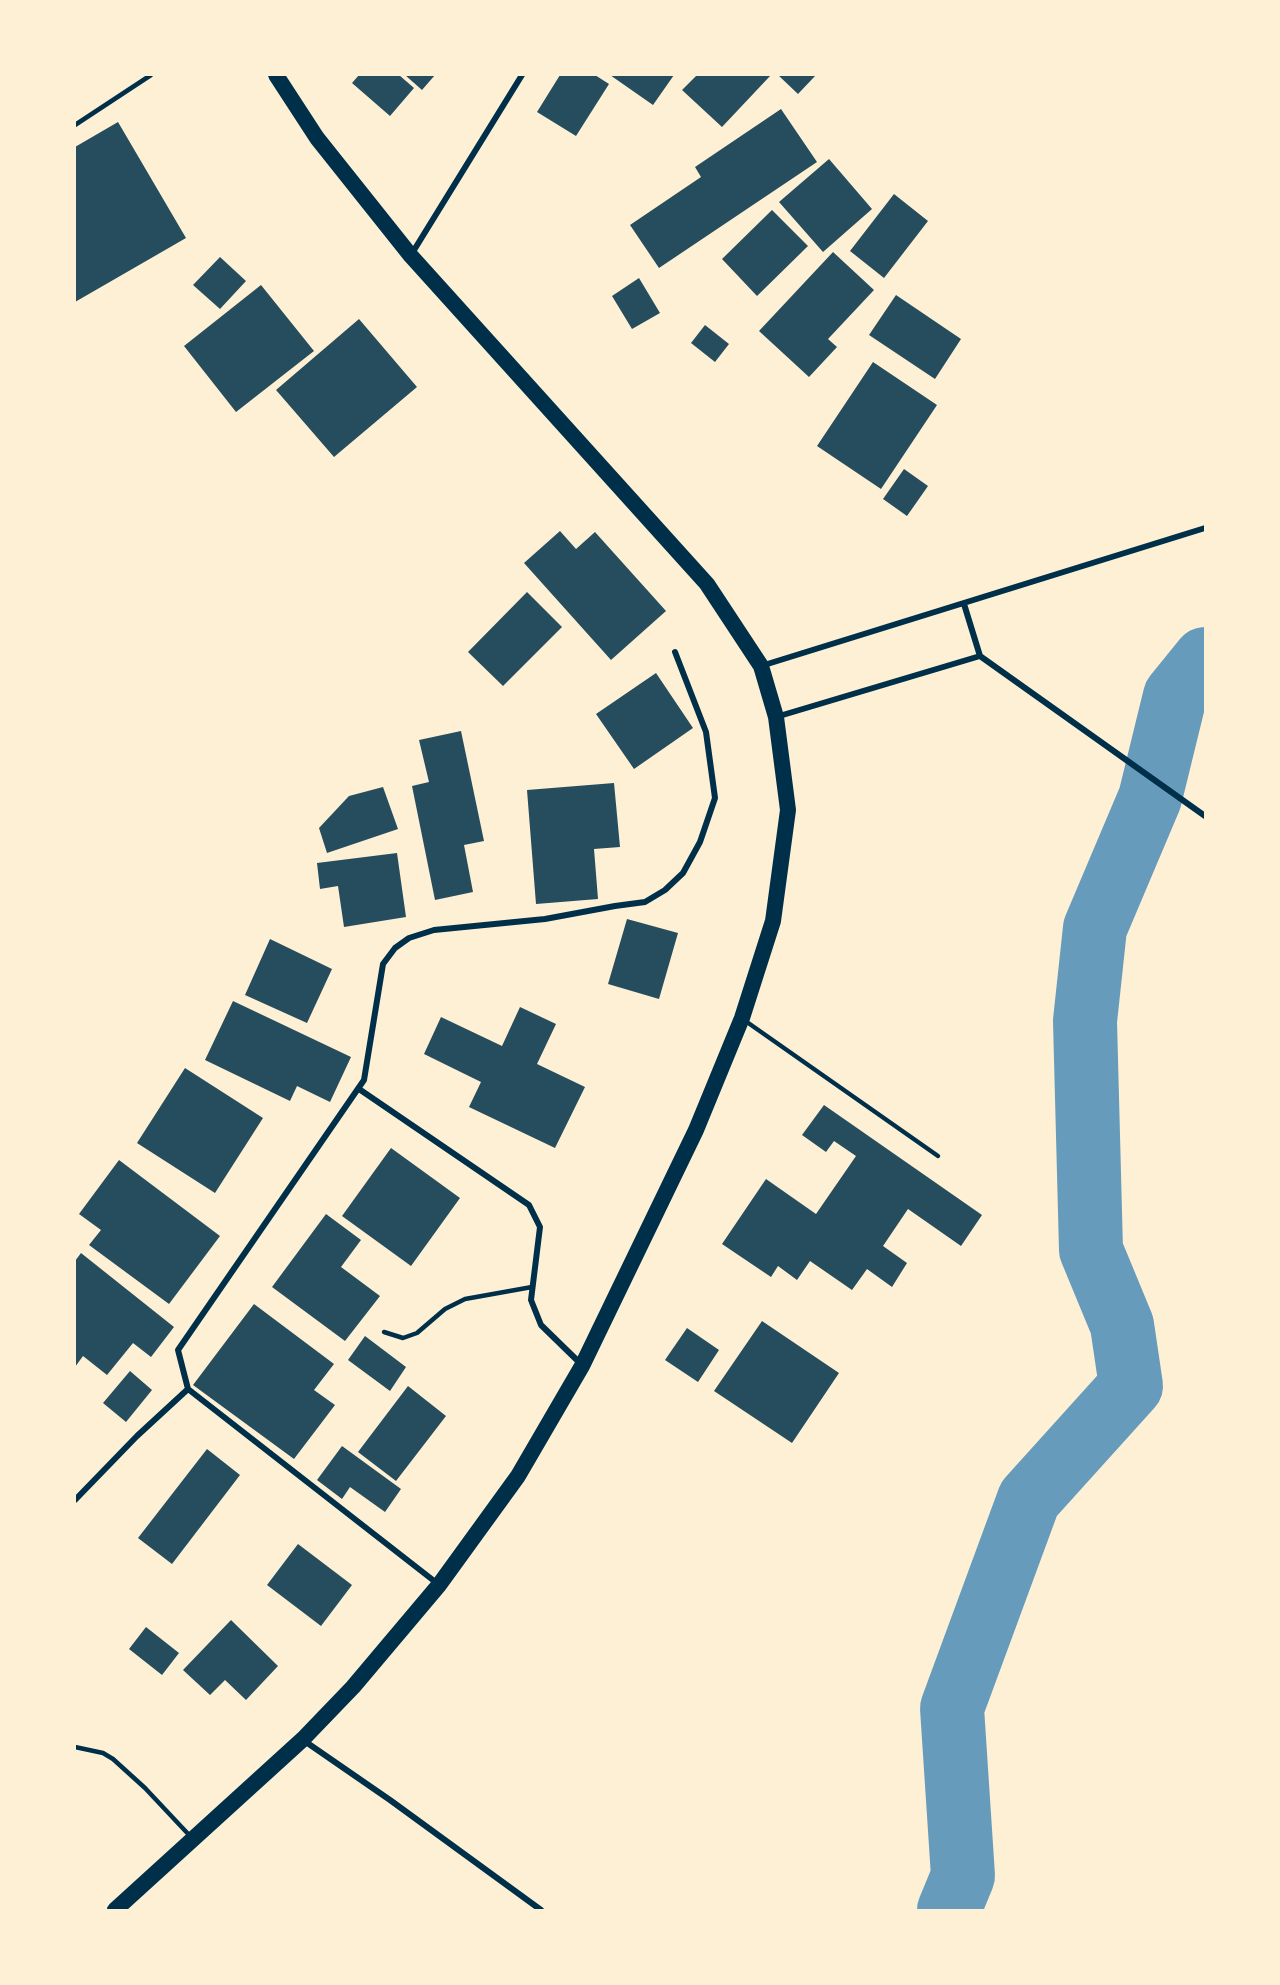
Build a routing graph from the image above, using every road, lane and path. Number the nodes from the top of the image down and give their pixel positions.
1 (152, 75) edge
2 (276, 75) edge
3 (522, 75) edge
4 (75, 125) edge
5 (411, 256) junction
6 (1205, 528) edge
7 (964, 604) junction
8 (675, 652) dead end
9 (980, 656) junction
10 (760, 666) junction
11 (776, 717) junction
12 (1205, 816) edge
13 (742, 1018) junction
14 (359, 1089) junction
15 (939, 1156) dead end
16 (532, 1287) junction
17 (384, 1332) dead end
18 (582, 1366) junction
19 (188, 1389) junction
20 (75, 1500) edge
21 (439, 1585) junction
22 (303, 1739) junction
23 (75, 1747) edge
24 (194, 1840) junction
25 (115, 1910) edge
26 (541, 1910) edge

1 - 4 lane
2 - 5 highway
3 - 5 street
5 - 10 highway
6 - 7 street
7 - 9 street
7 - 10 street
8 - 14 street
9 - 11 street
9 - 12 street
10 - 11 highway
11 - 13 highway
13 - 15 lane
13 - 18 highway
14 - 16 street
14 - 19 street
16 - 17 lane
16 - 18 street
18 - 21 highway
19 - 20 street
19 - 21 street
21 - 22 highway
22 - 24 highway
22 - 26 street
23 - 24 lane
24 - 25 highway

